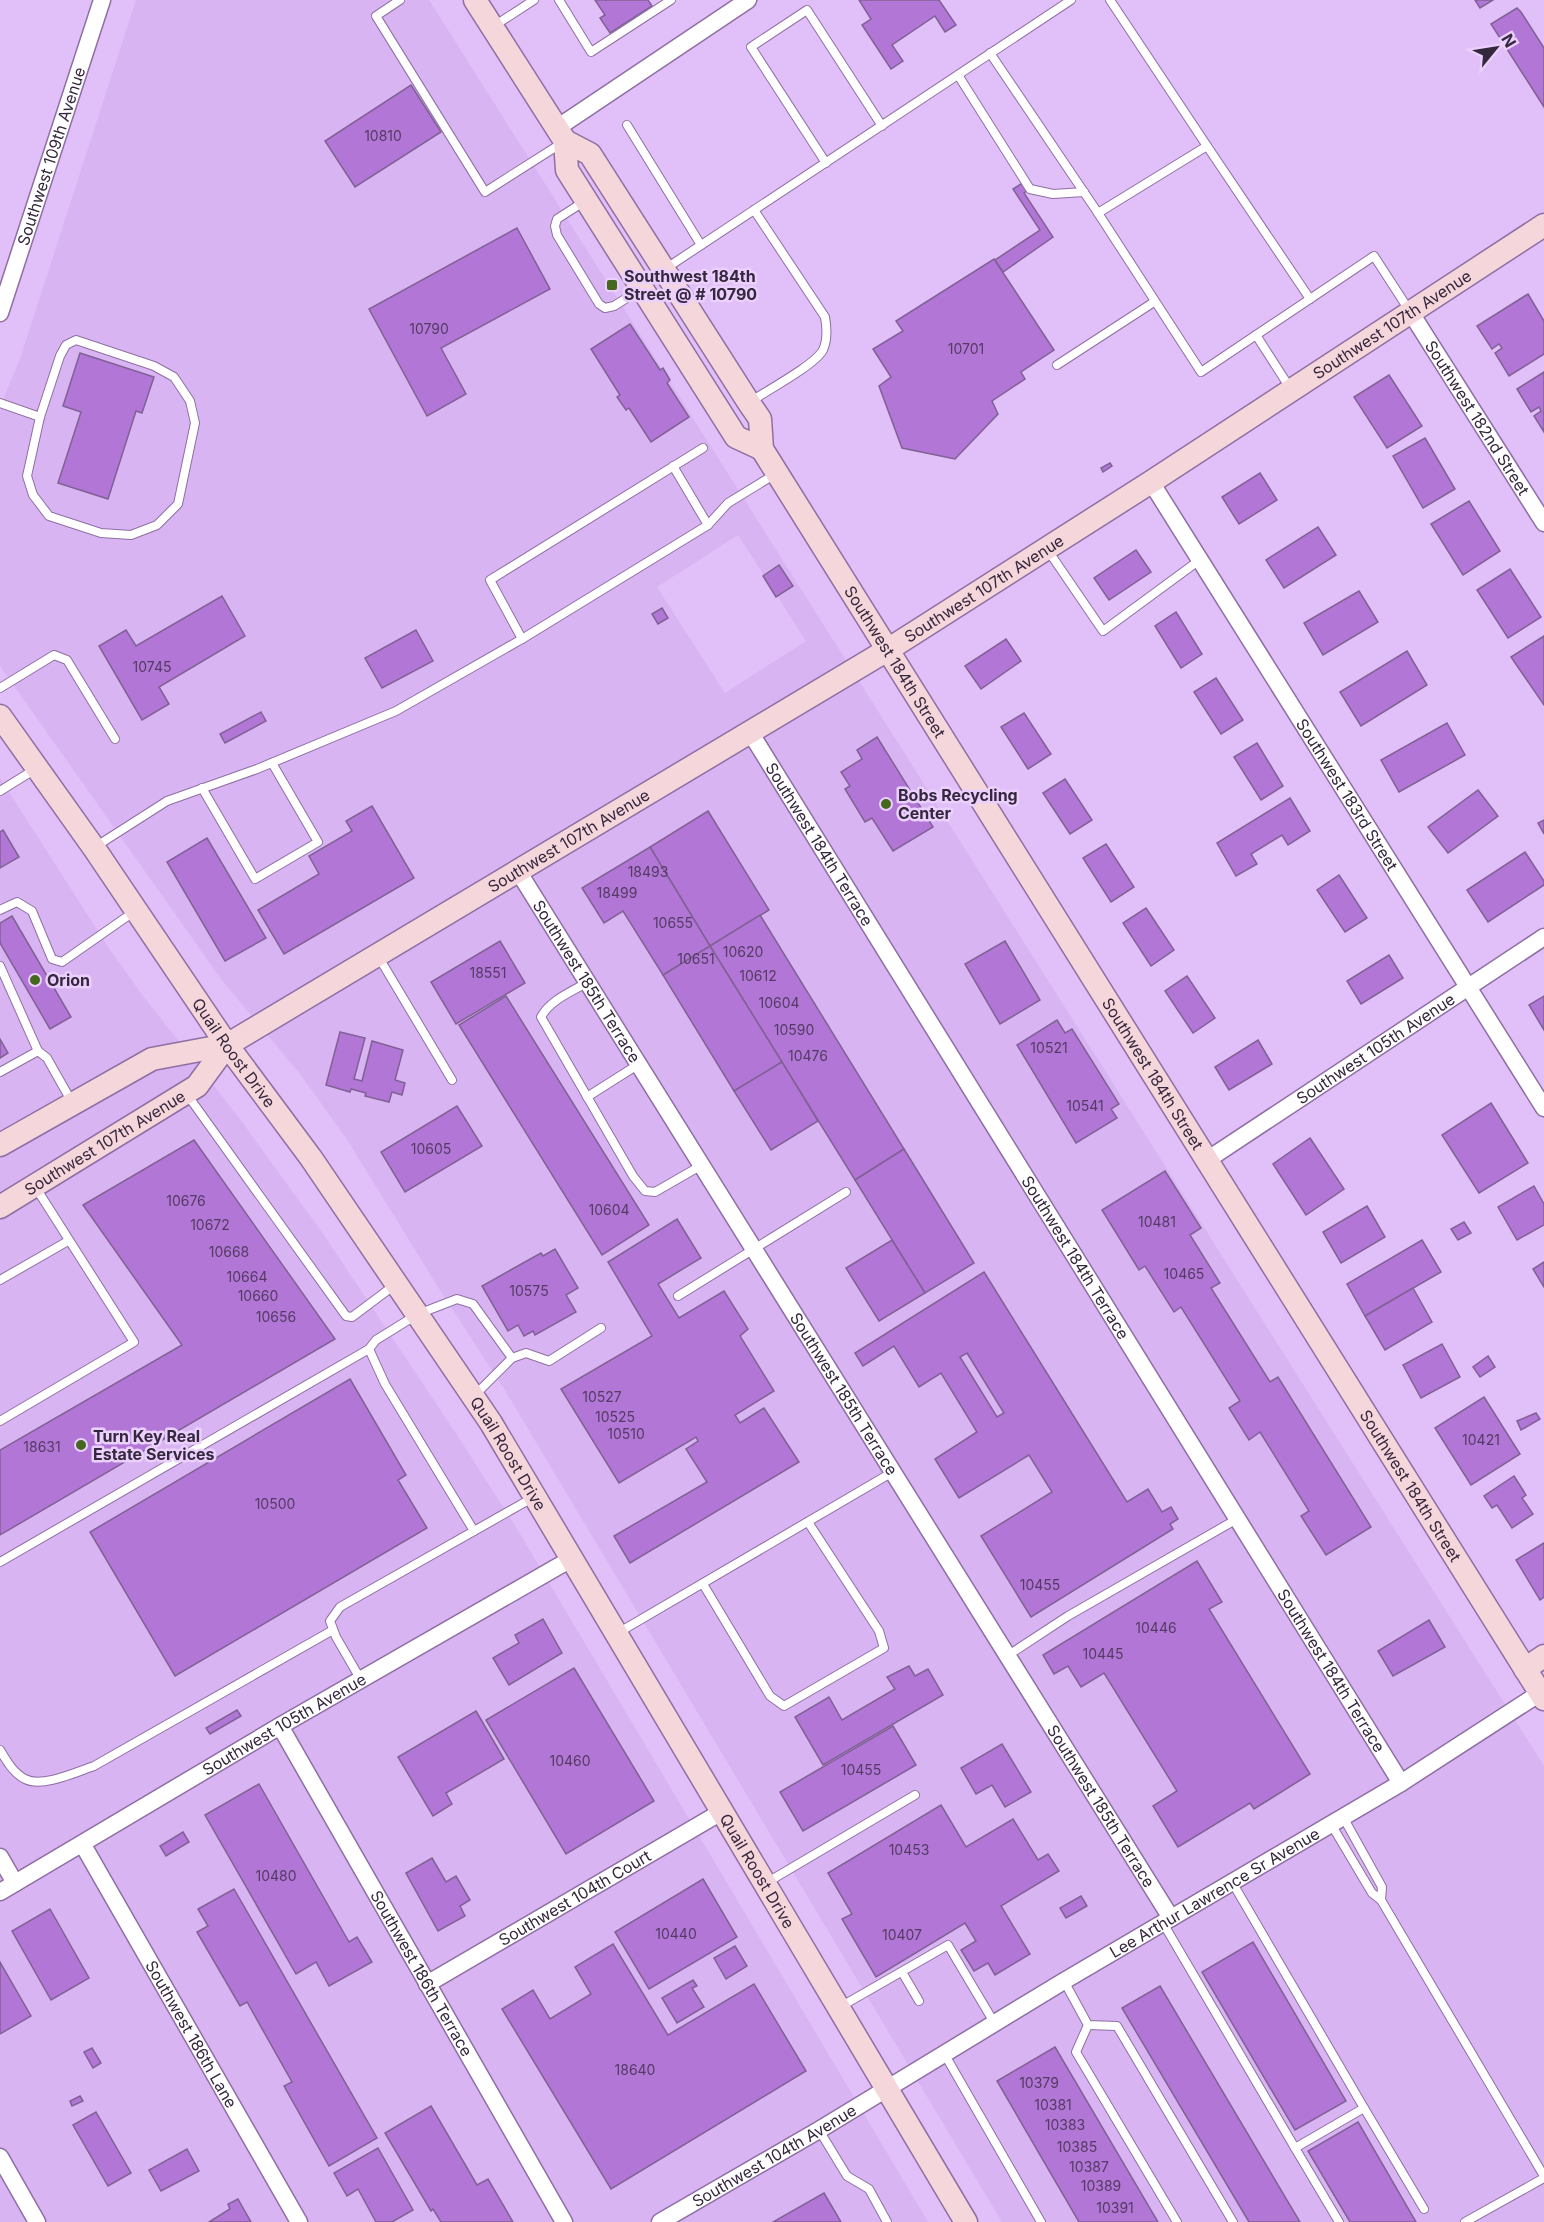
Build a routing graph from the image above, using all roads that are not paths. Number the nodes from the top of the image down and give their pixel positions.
1 (102, 0) edge
2 (400, 0) edge
3 (475, 0) edge
4 (534, 0) edge
5 (559, 0) edge
6 (670, 0) edge
7 (748, 0) edge
8 (1071, 0) edge
9 (1110, 0) edge
10 (492, 27) junction
11 (990, 53) junction
12 (958, 75) junction
13 (627, 125) dead end
14 (882, 126) junction
15 (561, 134) junction
16 (1207, 146) junction
17 (826, 163) junction
18 (1084, 192) junction
19 (586, 201) junction
20 (754, 210) junction
21 (1098, 213) junction
22 (1544, 225) edge
23 (701, 246) junction
24 (664, 269) junction
25 (642, 288) junction
26 (1310, 299) junction
27 (1154, 302) junction
28 (0, 313) edge
29 (1411, 313) junction
30 (1256, 335) junction
31 (1057, 365) dead end
32 (1291, 390) junction
33 (750, 402) junction
34 (0, 403) edge
35 (40, 417) junction
36 (703, 448) dead end
37 (762, 449) junction
38 (673, 466) junction
39 (777, 473) junction
40 (1151, 482) junction
41 (1544, 523) edge
42 (708, 525) junction
43 (1046, 549) junction
44 (1201, 559) junction
45 (522, 639) junction
46 (888, 649) junction
47 (0, 688) edge
48 (0, 716) edge
49 (750, 732) junction
50 (115, 739) dead end
51 (272, 763) junction
52 (38, 768) junction
53 (202, 788) junction
54 (0, 791) edge
55 (94, 848) junction
56 (518, 871) junction
57 (0, 910) edge
58 (136, 910) junction
59 (1544, 937) edge
60 (378, 955) junction
61 (0, 966) edge
62 (588, 982) junction
63 (1468, 987) junction
64 (228, 1045) junction
65 (38, 1051) junction
66 (639, 1064) junction
67 (0, 1072) edge
68 (452, 1080) dead end
69 (186, 1093) junction
70 (587, 1097) junction
71 (73, 1104) junction
72 (1544, 1108) edge
73 (0, 1144) edge
74 (1208, 1160) junction
75 (702, 1165) junction
76 (34, 1185) junction
77 (846, 1192) dead end
78 (0, 1207) edge
79 (68, 1240) junction
80 (754, 1248) junction
81 (0, 1280) edge
82 (396, 1284) junction
83 (678, 1296) dead end
84 (418, 1314) junction
85 (601, 1328) dead end
86 (369, 1349) junction
87 (512, 1358) junction
88 (474, 1396) junction
89 (0, 1421) edge
90 (891, 1473) junction
91 (534, 1496) junction
92 (1237, 1519) junction
93 (808, 1522) junction
94 (474, 1531) junction
95 (571, 1559) junction
96 (0, 1562) edge
97 (703, 1584) junction
98 (333, 1630) junction
99 (616, 1634) junction
100 (1007, 1656) junction
101 (1544, 1656) edge
102 (1525, 1669) junction
103 (361, 1680) junction
104 (1542, 1696) edge
105 (280, 1726) junction
106 (0, 1750) edge
107 (1401, 1783) junction
108 (915, 1795) dead end
109 (723, 1811) junction
110 (1337, 1821) junction
111 (83, 1845) junction
112 (0, 1857) edge
113 (1232, 1882) junction
114 (15, 1883) junction
115 (766, 1884) junction
116 (0, 1892) edge
117 (1382, 1900) junction
118 (1167, 1920) junction
119 (902, 1972) junction
120 (1064, 1981) junction
121 (427, 1984) junction
122 (918, 2001) dead end
123 (840, 2008) junction
124 (995, 2024) junction
125 (1088, 2025) junction
126 (945, 2055) junction
127 (888, 2089) junction
128 (1364, 2108) junction
129 (819, 2130) junction
130 (1295, 2148) junction
131 (0, 2157) edge
132 (1544, 2177) edge
133 (1424, 2209) dead end
134 (37, 2222) edge
135 (299, 2222) edge
136 (564, 2222) edge
137 (660, 2222) edge
138 (887, 2222) edge
139 (966, 2222) edge
140 (1041, 2222) edge
141 (1177, 2222) edge
142 (1233, 2222) edge
143 (1339, 2222) edge
144 (1465, 2222) edge

1 - 28 street, Southwest 109th Avenue
2 - 15 lane
3 - 10 main road, Southwest 184th Street
4 - 10 lane
5 - 6 lane
7 - 15 street
8 - 11 lane
9 - 16 lane
10 - 15 main road, Southwest 184th Street
11 - 12 lane
11 - 18 lane
12 - 14 lane
12 - 18 lane
13 - 23 lane
14 - 17 lane
14 - 17 lane
15 - 19 main road, Southwest 184th Street
15 - 24 main road, Southwest 184th Street
16 - 21 lane
16 - 26 lane
17 - 20 lane
18 - 21 lane
19 - 25 main road, Southwest 184th Street
19 - 25 lane
20 - 23 lane
20 - 33 lane
21 - 27 lane
22 - 29 main road, Southwest 107th Avenue
23 - 24 lane
24 - 33 main road, Southwest 184th Street
25 - 37 main road, Southwest 184th Street
26 - 29 lane
26 - 30 lane
27 - 30 lane
27 - 31 lane
29 - 32 main road, Southwest 107th Avenue
29 - 41 street, Southwest 182nd Street
30 - 32 lane
32 - 40 main road, Southwest 107th Avenue
33 - 37 main road, Southwest 184th Street
34 - 35 lane
35 - 35 lane
36 - 38 lane
37 - 39 main road, Southwest 184th Street
38 - 42 lane
38 - 45 lane
39 - 42 lane
39 - 46 main road, Southwest 184th Street
40 - 43 main road, Southwest 107th Avenue
40 - 44 street, Southwest 183rd Street
42 - 45 lane
43 - 44 lane
43 - 46 main road, Southwest 107th Avenue
44 - 63 street, Southwest 183rd Street
45 - 51 lane
46 - 49 main road, Southwest 107th Avenue
46 - 74 main road, Southwest 184th Street
47 - 50 lane
48 - 52 main road, Quail Roost Drive
49 - 56 main road, Southwest 107th Avenue
49 - 92 street, Southwest 184th Terrace
51 - 53 lane
51 - 53 lane
52 - 54 lane
52 - 55 main road, Quail Roost Drive
53 - 55 lane
55 - 58 main road, Quail Roost Drive
56 - 60 main road, Southwest 107th Avenue
56 - 62 street, Southwest 185th Terrace
57 - 58 lane
58 - 64 main road, Quail Roost Drive
59 - 63 street, Southwest 105th Avenue
60 - 64 main road, Southwest 107th Avenue
60 - 68 lane
61 - 65 lane
62 - 66 street, Southwest 185th Terrace
62 - 70 lane
63 - 72 street, Southwest 183rd Street
63 - 74 street, Southwest 105th Avenue
64 - 69 main road, Southwest 107th Avenue
64 - 71 main road, Southwest 107th Avenue
64 - 82 main road, Quail Roost Drive
65 - 67 lane
65 - 71 lane
66 - 70 lane
66 - 75 street, Southwest 185th Terrace
69 - 76 main road, Southwest 107th Avenue
69 - 82 lane
70 - 75 lane
71 - 73 main road, Southwest 107th Avenue
74 - 102 main road, Southwest 184th Street
75 - 80 street, Southwest 185th Terrace
76 - 78 main road, Southwest 107th Avenue
76 - 79 lane
77 - 80 lane
79 - 81 lane
79 - 89 lane
80 - 83 lane
80 - 90 street, Southwest 185th Terrace
82 - 84 main road, Quail Roost Drive
84 - 86 lane
84 - 87 lane
84 - 88 main road, Quail Roost Drive
85 - 87 lane
86 - 94 lane
86 - 96 lane
87 - 88 lane
88 - 91 main road, Quail Roost Drive
90 - 93 lane
90 - 100 street, Southwest 185th Terrace
91 - 94 lane
91 - 95 main road, Quail Roost Drive
92 - 100 lane
92 - 107 street, Southwest 184th Terrace
93 - 97 lane
93 - 97 lane
94 - 98 lane
95 - 99 main road, Quail Roost Drive
95 - 103 street, Southwest 105th Avenue
97 - 99 lane
98 - 103 lane
98 - 106 lane
99 - 109 main road, Quail Roost Drive
100 - 118 street, Southwest 185th Terrace
101 - 102 main road
102 - 104 main road, Southwest 184th Street
103 - 105 street, Southwest 105th Avenue
104 - 107 street, Lee Arthur Lawrence Sr Avenue
105 - 111 street, Southwest 105th Avenue
105 - 121 street, Southwest 186th Terrace
107 - 110 street, Lee Arthur Lawrence Sr Avenue
108 - 115 lane
109 - 115 main road, Quail Roost Drive
109 - 121 street, Southwest 104th Court
110 - 113 street, Lee Arthur Lawrence Sr Avenue
110 - 117 lane
110 - 117 lane
111 - 114 street, Southwest 105th Avenue
111 - 135 street, Southwest 186th Lane
112 - 114 street
113 - 118 street, Lee Arthur Lawrence Sr Avenue
113 - 128 lane
114 - 116 street, Southwest 105th Avenue
115 - 123 main road, Quail Roost Drive
117 - 132 lane
118 - 120 street, Lee Arthur Lawrence Sr Avenue
118 - 130 lane
119 - 122 lane
119 - 123 lane
119 - 124 lane
120 - 124 street, Lee Arthur Lawrence Sr Avenue
120 - 125 lane
121 - 136 street, Southwest 186th Terrace
123 - 127 main road, Quail Roost Drive
124 - 126 street, Lee Arthur Lawrence Sr Avenue
125 - 141 lane
125 - 142 lane
126 - 127 street, Lee Arthur Lawrence Sr Avenue
126 - 140 lane
127 - 129 street, Southwest 104th Avenue
127 - 139 main road, Quail Roost Drive
128 - 130 lane
128 - 133 lane
129 - 137 street, Southwest 104th Avenue
129 - 138 lane
130 - 143 lane
131 - 134 street
132 - 144 lane

